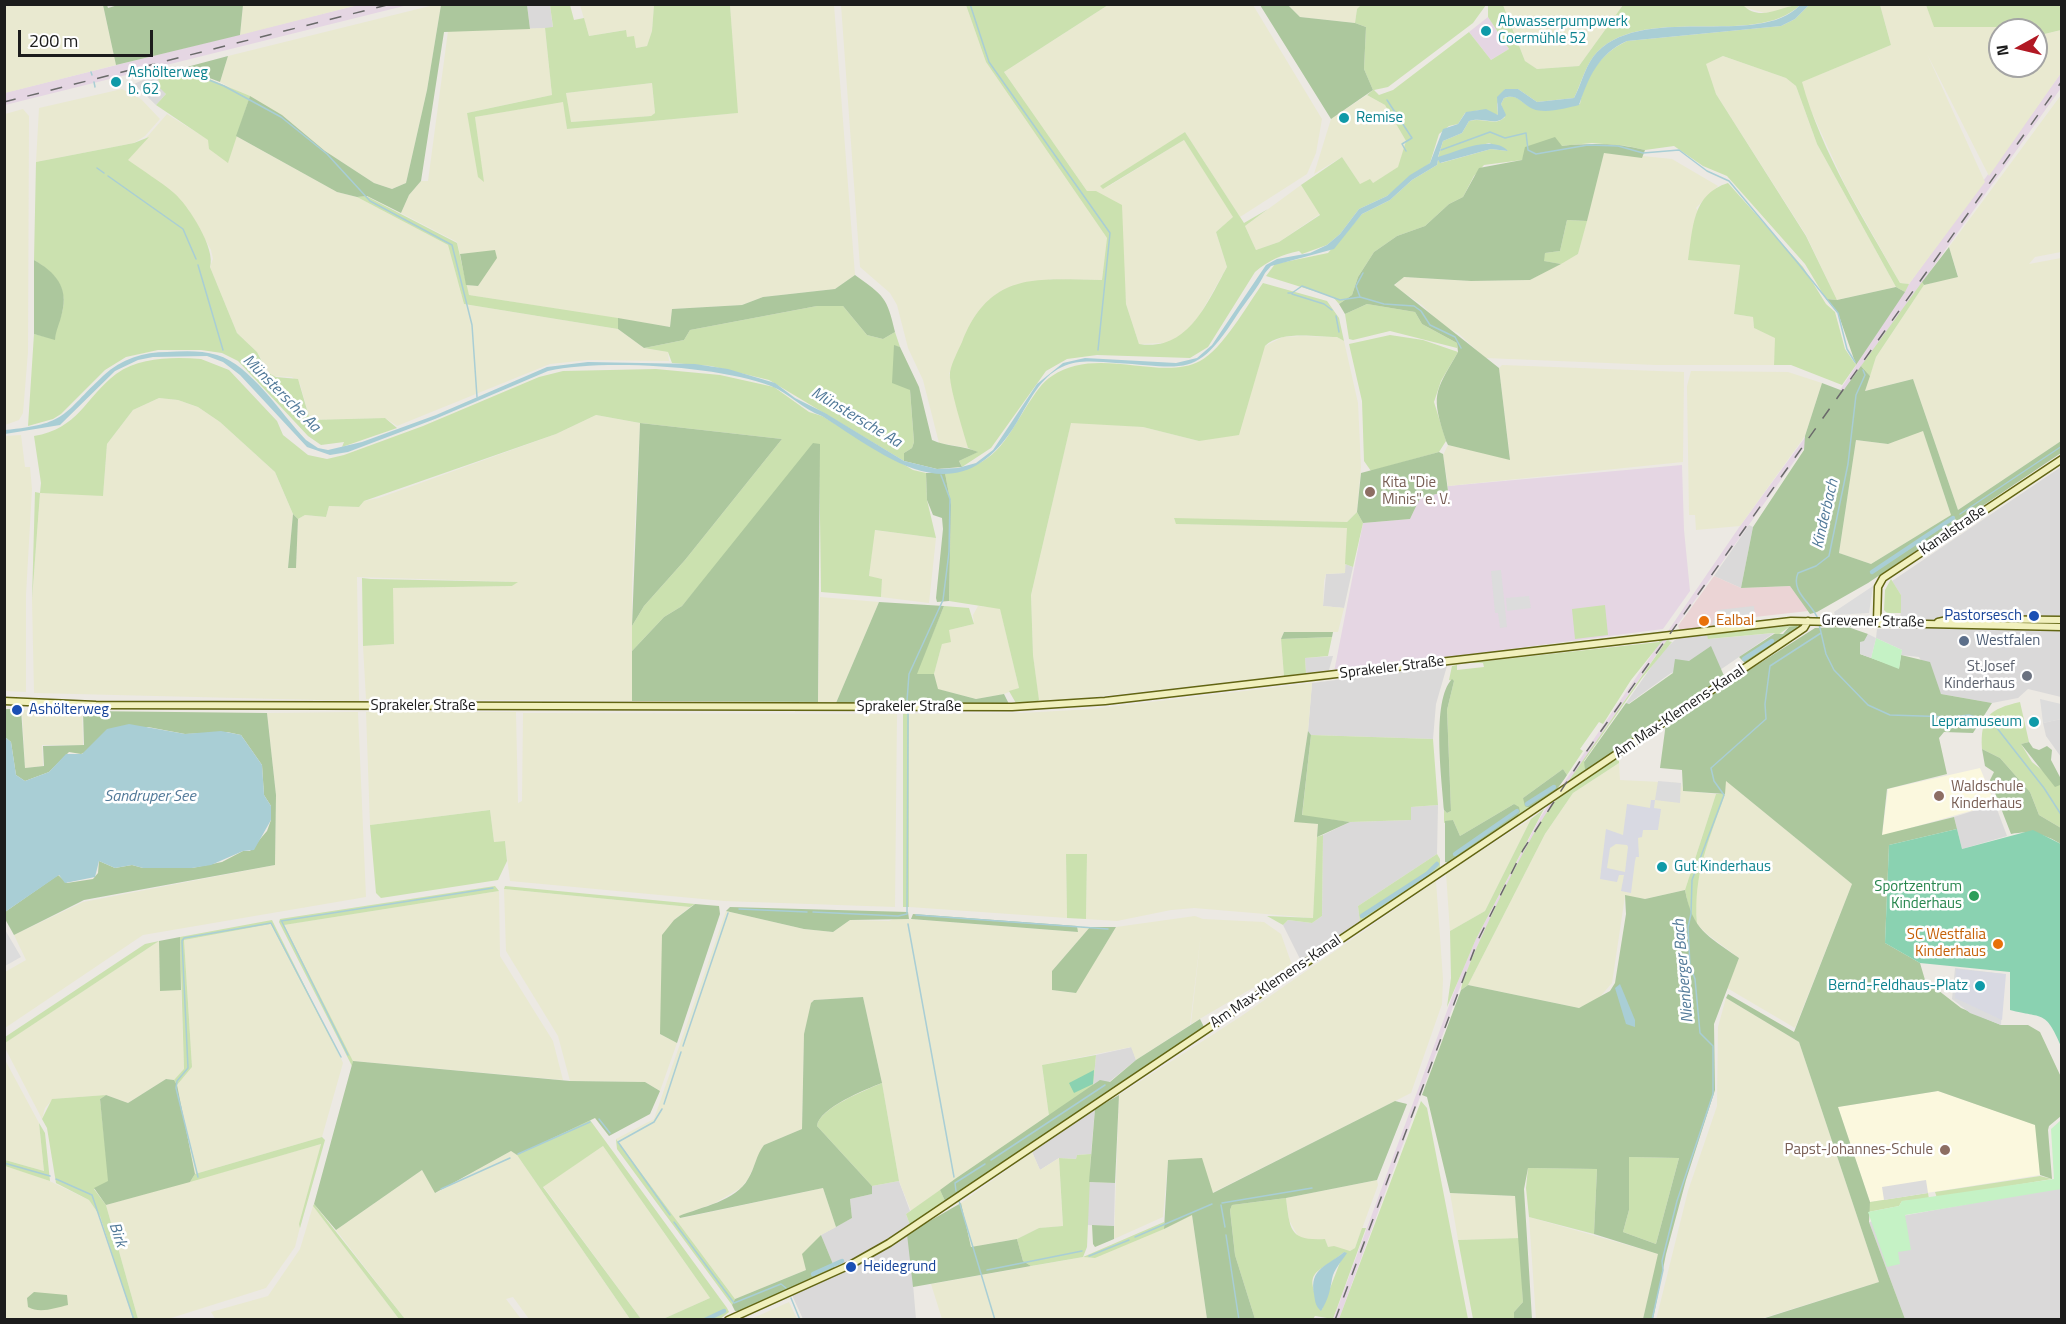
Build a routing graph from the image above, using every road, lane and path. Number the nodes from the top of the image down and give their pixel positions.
1 (2061, 459) edge
2 (2061, 620) edge
3 (1810, 621) junction
4 (1877, 622) junction
5 (1938, 623) junction
6 (2061, 627) edge
7 (4, 701) edge
8 (728, 1320) edge

1 - 4 main road, Kanalstraße
2 - 5 main road, Grevener Straße
3 - 4 main road, Grevener Straße
3 - 7 main road, Sprakeler Straße
3 - 8 main road, Am Max-Klemens-Kanal
4 - 5 main road, Grevener Straße
5 - 6 main road, Grevener Straße

